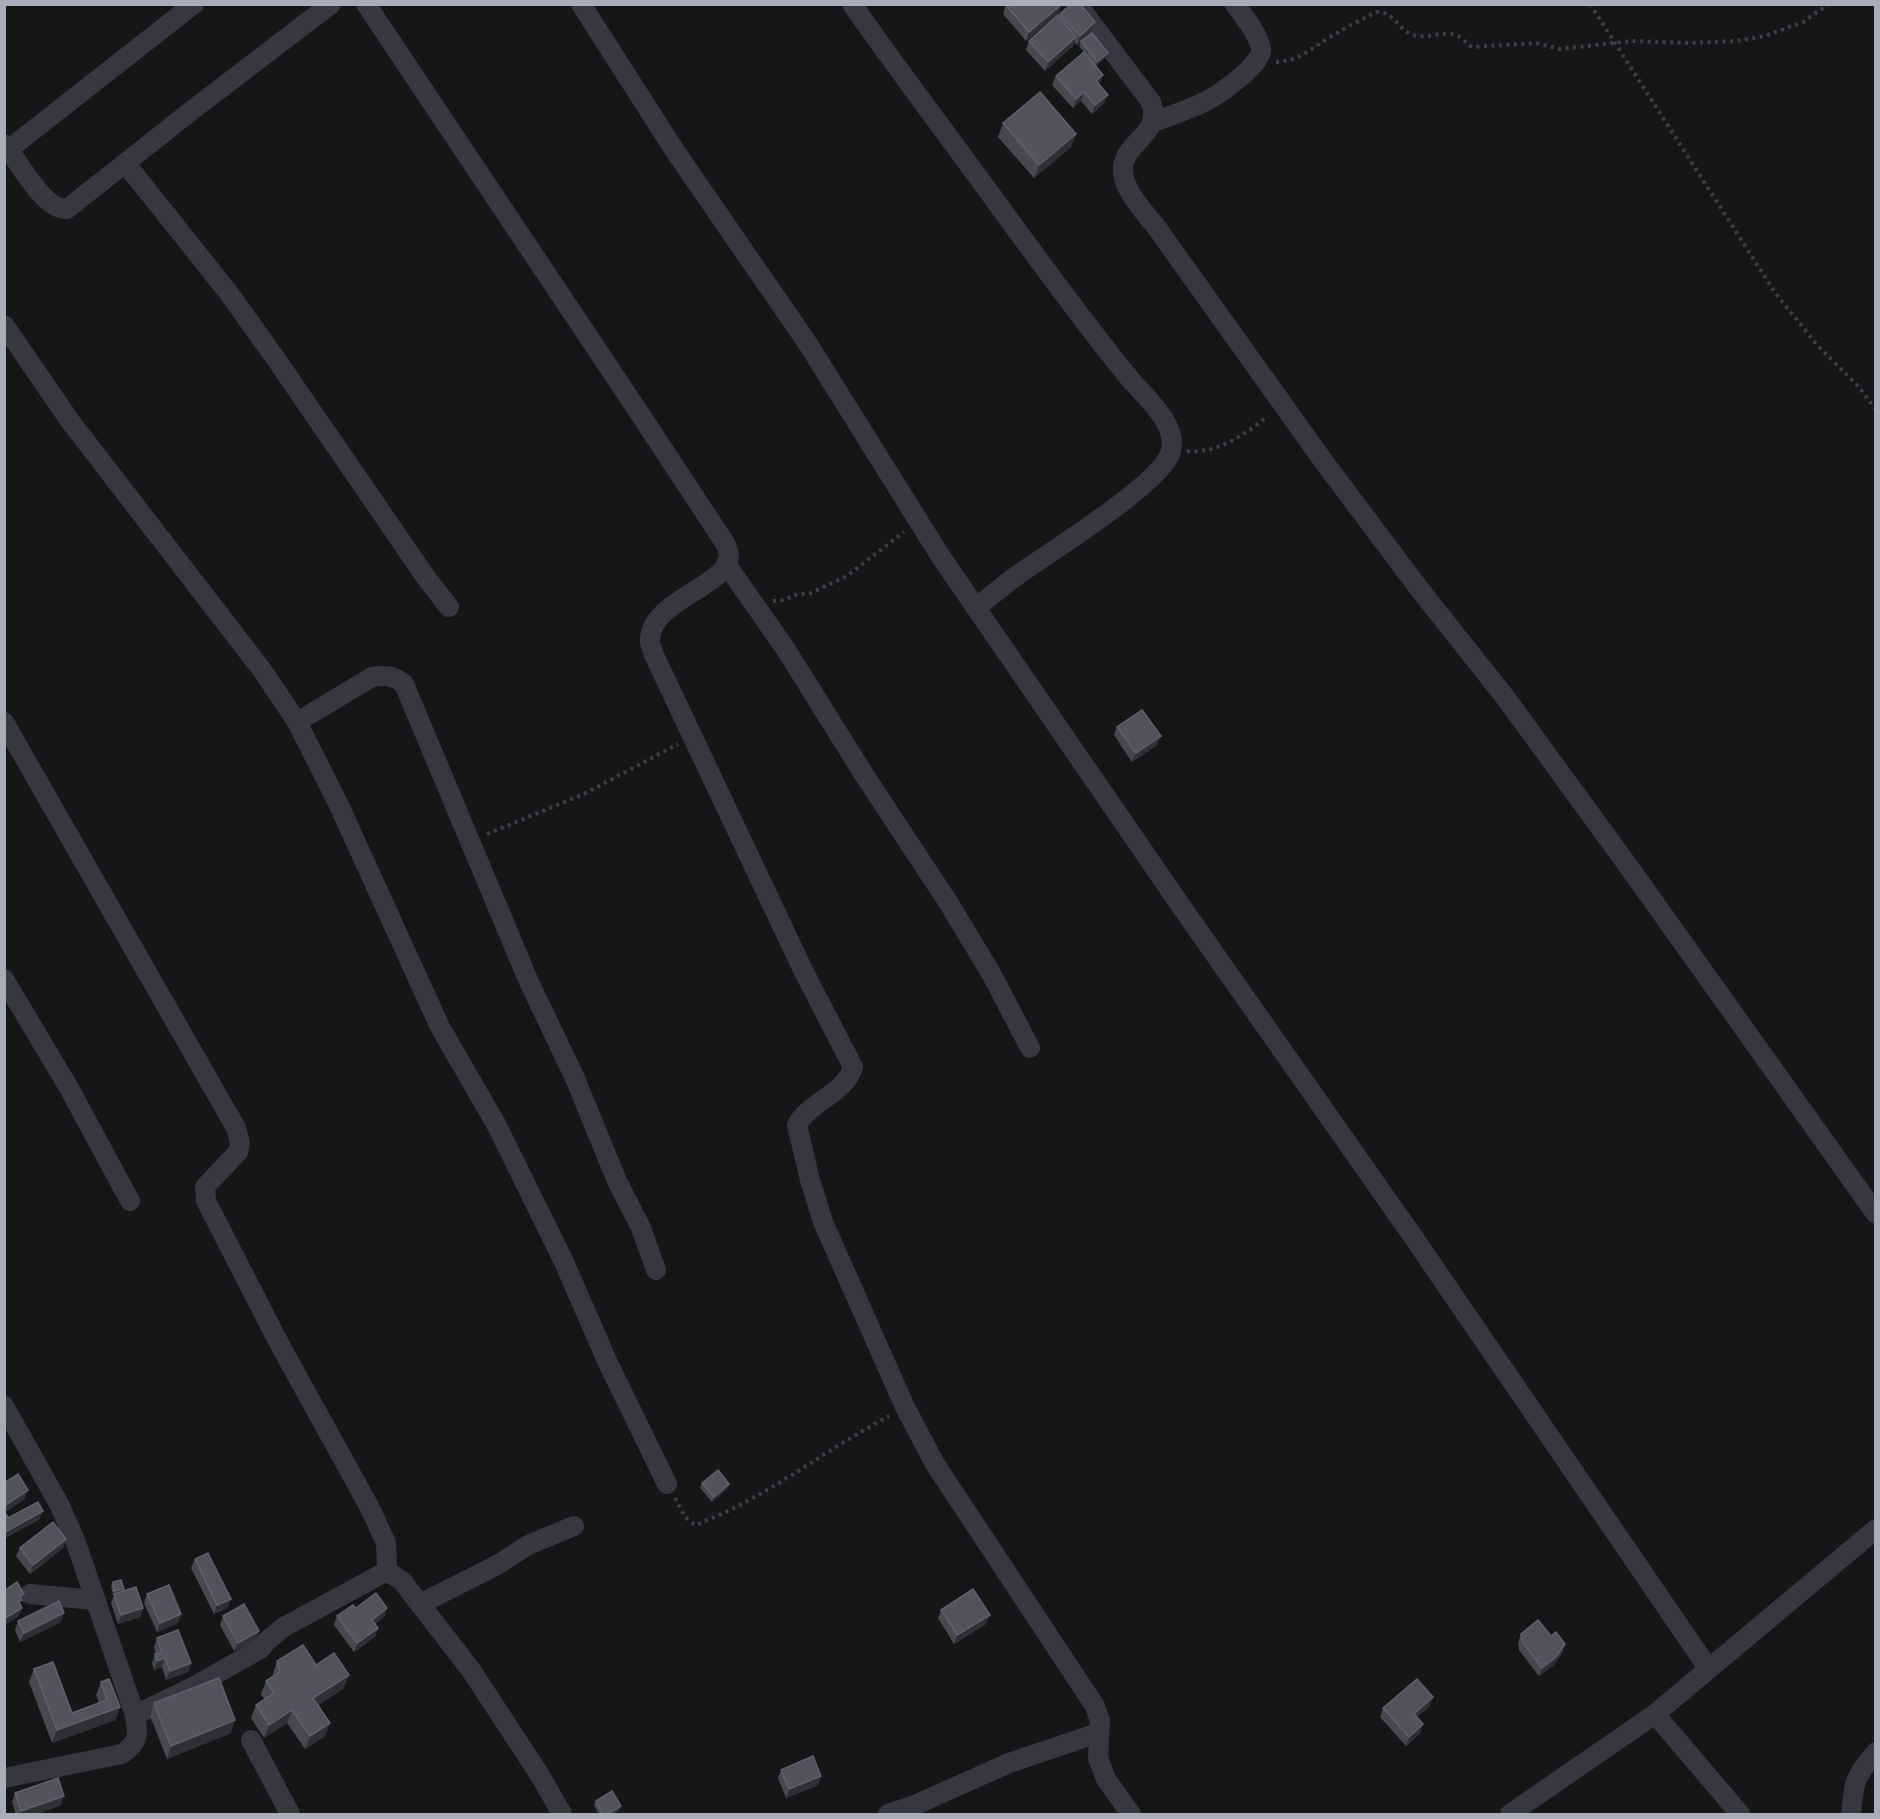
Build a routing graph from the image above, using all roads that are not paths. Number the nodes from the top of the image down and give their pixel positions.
1 (194, 4) edge
2 (331, 4) edge
3 (366, 4) edge
4 (582, 4) edge
5 (852, 4) edge
6 (1077, 4) edge
7 (1235, 4) edge
8 (1153, 122) junction
9 (6, 149) edge
10 (126, 164) junction
11 (4, 325) edge
12 (726, 564) junction
13 (449, 608) dead end
14 (976, 608) junction
15 (4, 722) edge
16 (297, 722) junction
17 (4, 979) edge
18 (1030, 1048) dead end
19 (130, 1201) dead end
20 (1875, 1214) edge
21 (656, 1270) dead end
22 (4, 1406) edge
23 (668, 1484) road end
24 (574, 1526) dead end
25 (1875, 1529) edge
26 (387, 1571) junction
27 (30, 1594) dead end
28 (94, 1600) junction
29 (420, 1604) junction
30 (1708, 1668) junction
31 (1655, 1714) junction
32 (135, 1715) junction
33 (1098, 1733) junction
34 (251, 1740) dead end
35 (1875, 1752) edge
36 (4, 1778) edge
37 (290, 1815) edge
38 (562, 1815) edge
39 (888, 1815) edge
40 (1131, 1815) edge
41 (1510, 1815) edge
42 (1740, 1815) edge
43 (1851, 1815) edge

1 - 9 street
2 - 10 street
3 - 12 street
4 - 14 street
5 - 14 street
6 - 8 street
7 - 8 street
8 - 20 street
9 - 10 street
10 - 13 street
11 - 16 street
12 - 18 street
12 - 33 street
14 - 30 street
15 - 26 street
16 - 21 street
16 - 23 street
17 - 19 street
22 - 28 street
24 - 29 street
25 - 30 street
26 - 29 street
26 - 32 street
27 - 28 street
28 - 32 street
29 - 38 street
30 - 31 street
31 - 41 street
31 - 42 street
32 - 36 street
33 - 39 street
33 - 40 street
34 - 37 street
35 - 43 street

